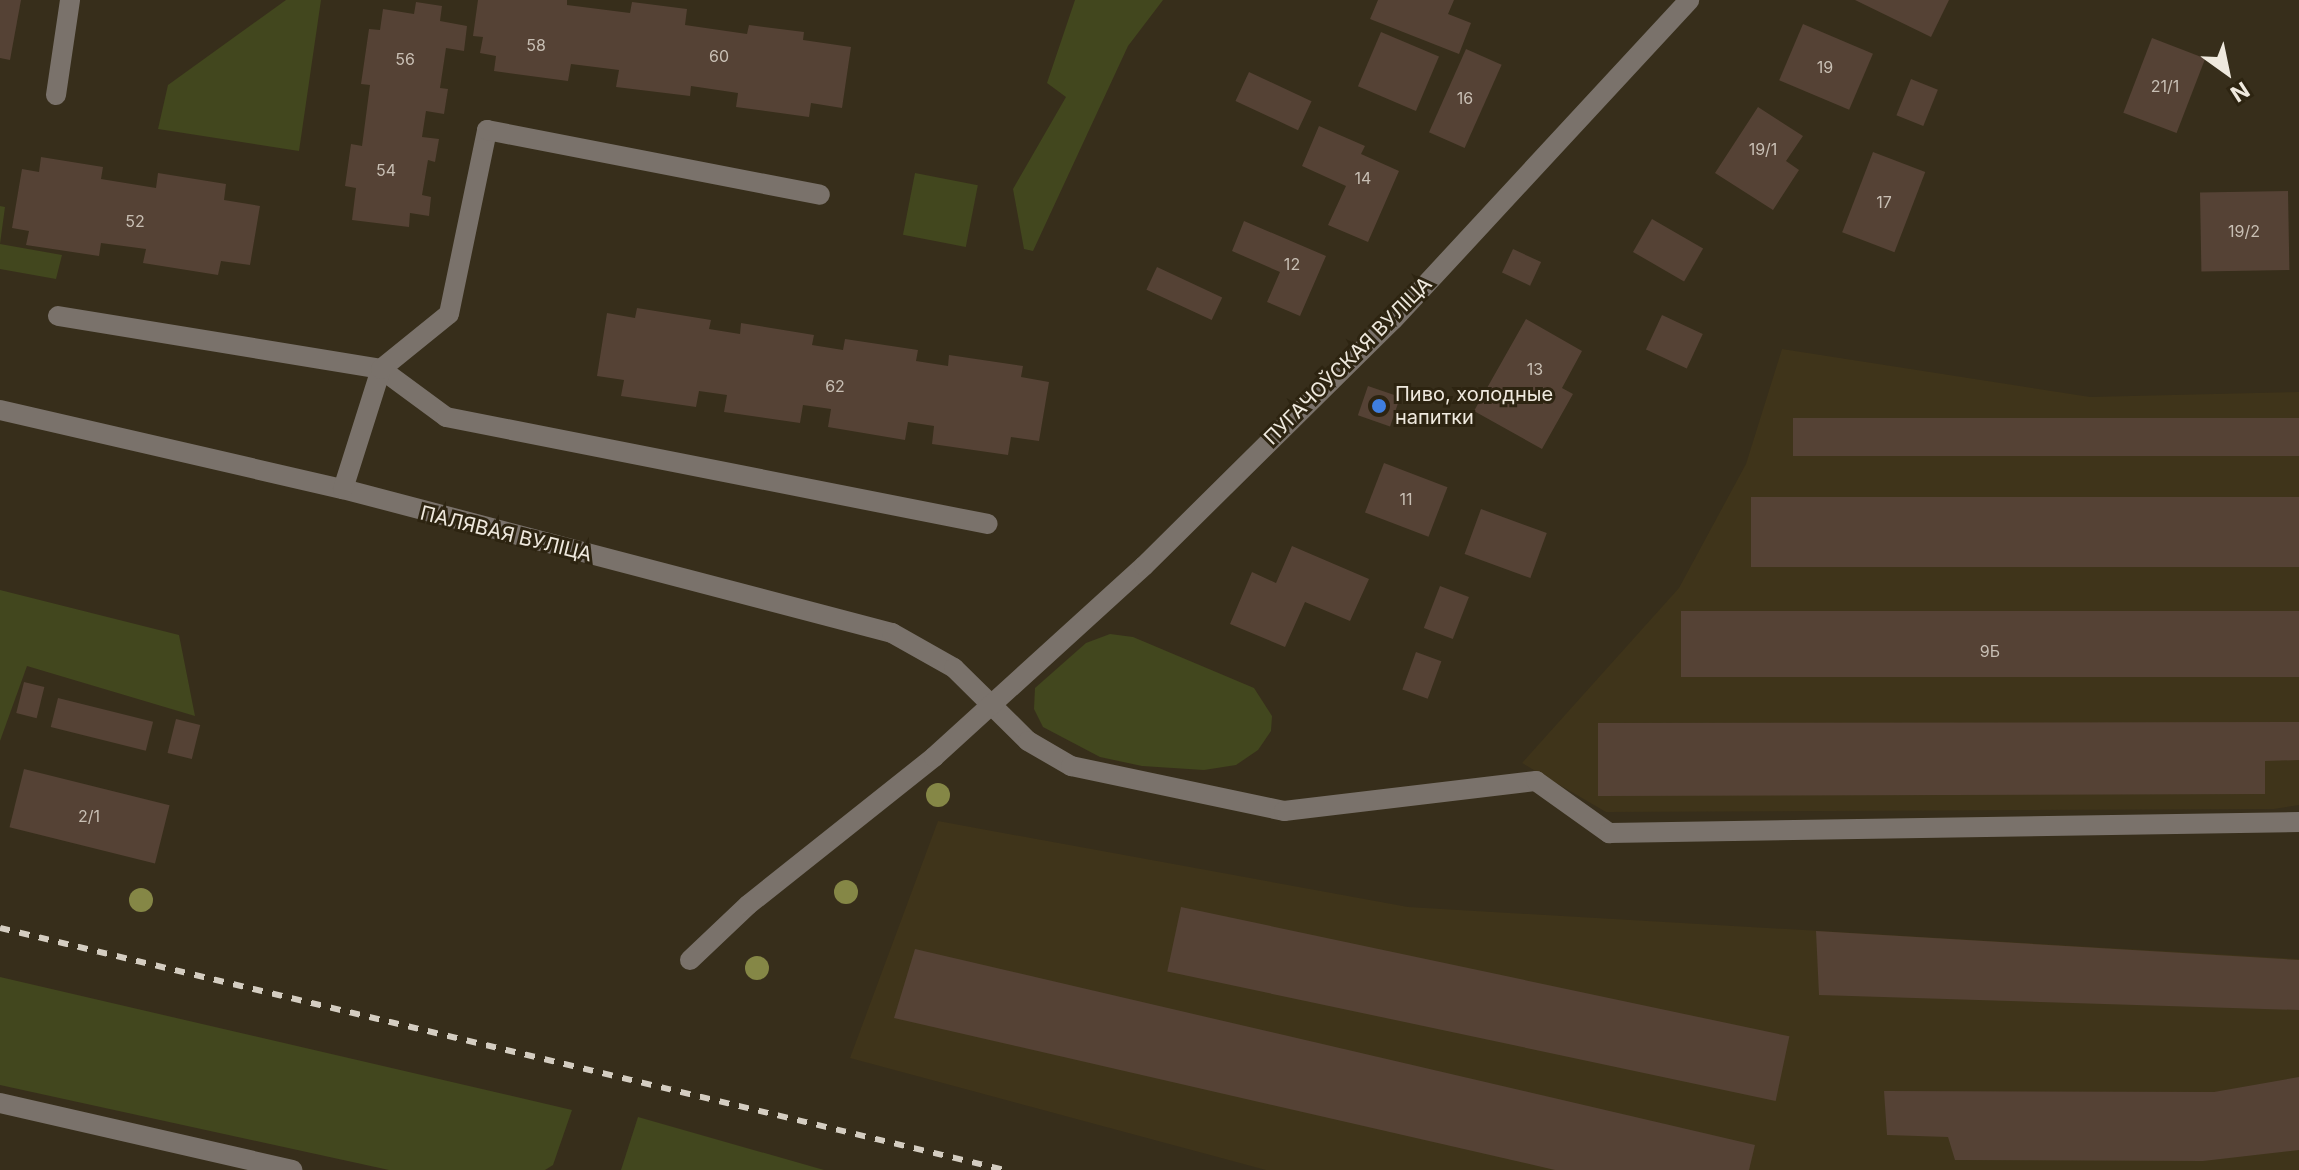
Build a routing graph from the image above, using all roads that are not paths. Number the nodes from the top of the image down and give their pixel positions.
1 (70, 0) edge
2 (1689, 0) edge
3 (56, 95) dead end
4 (820, 195) dead end
5 (58, 316) dead end
6 (381, 369) junction
7 (0, 410) edge
8 (343, 489) junction
9 (988, 524) dead end
10 (989, 704) junction
11 (2299, 822) edge
12 (690, 960) dead end
13 (0, 1103) edge
14 (292, 1170) edge

1 - 3 street
2 - 10 street, ПУГАЧОЎСКАЯ ВУЛІЦА
4 - 6 street
5 - 6 street
6 - 8 street
6 - 9 street
7 - 8 street, ПАЛЯВАЯ ВУЛІЦА
8 - 10 street, ПАЛЯВАЯ ВУЛІЦА
10 - 11 street, ПАЛЯВАЯ ВУЛІЦА
10 - 12 street, ПУГАЧОЎСКАЯ ВУЛІЦА
13 - 14 street

